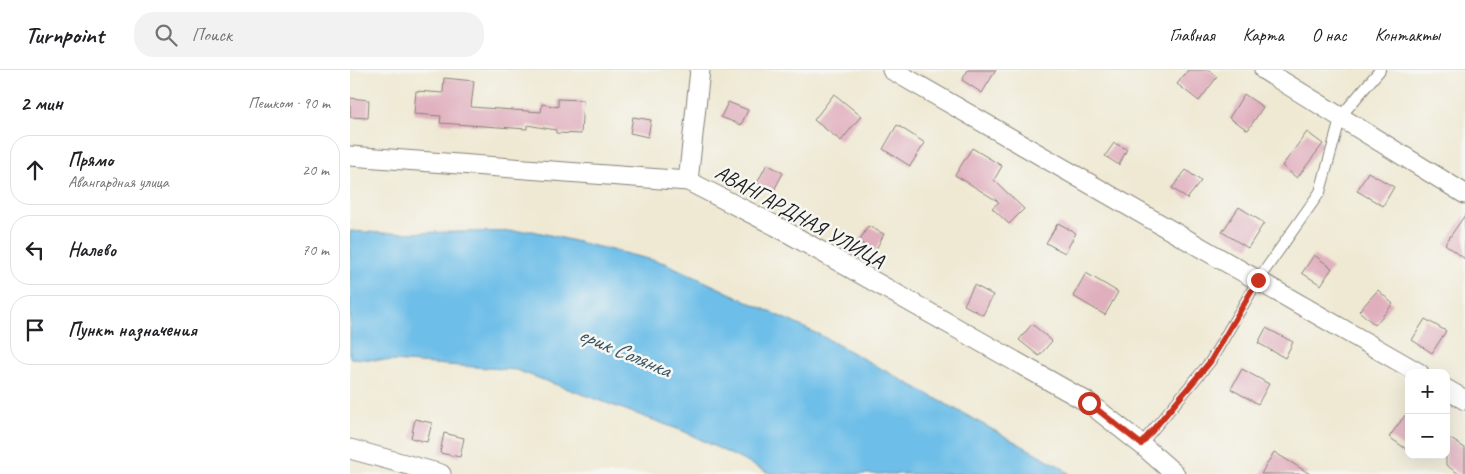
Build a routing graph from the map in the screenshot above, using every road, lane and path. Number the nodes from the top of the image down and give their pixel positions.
1 (700, 70) edge
2 (892, 70) edge
3 (1264, 70) edge
4 (1380, 70) edge
5 (1341, 116) junction
6 (350, 156) edge
7 (688, 181) junction
8 (1465, 194) edge
9 (1258, 280) junction
10 (1411, 369) edge
11 (1450, 391) edge
12 (1465, 400) edge
13 (1141, 444) junction
14 (350, 449) edge
15 (441, 474) edge
16 (1175, 474) edge

1 - 7 street
2 - 9 street
3 - 5 street
4 - 5 lane
5 - 8 street
5 - 9 lane
6 - 7 street, АВАНГАРДНАЯ УЛИЦА
7 - 13 street, АВАНГАРДНАЯ УЛИЦА
9 - 10 street
9 - 13 lane
11 - 12 street
13 - 16 street, АВАНГАРДНАЯ УЛИЦА
14 - 15 street

